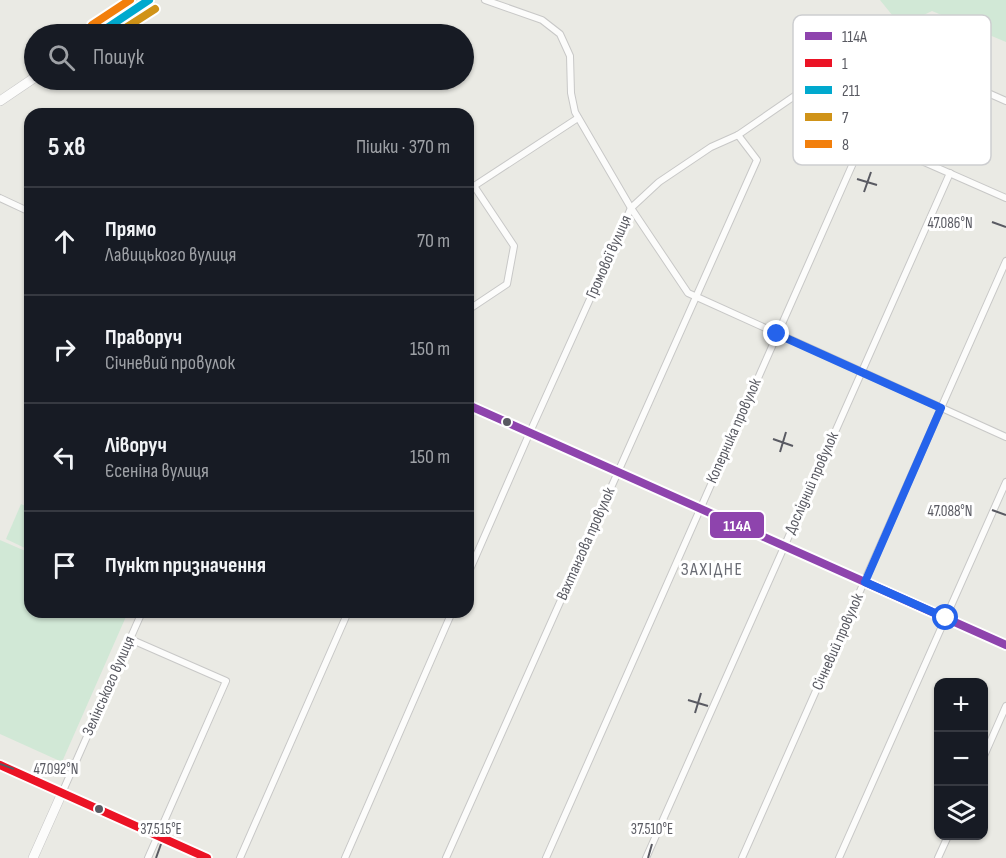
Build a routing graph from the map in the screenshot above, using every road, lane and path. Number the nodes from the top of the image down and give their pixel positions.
1 (149, 0) edge
2 (484, 0) edge
3 (113, 24) edge
4 (24, 85) edge
5 (991, 93) edge
6 (793, 97) edge
7 (1006, 100) edge
8 (0, 101) edge
9 (579, 118) junction
10 (738, 135) junction
11 (852, 165) edge
12 (932, 165) edge
13 (950, 173) junction
14 (474, 186) edge
15 (474, 192) edge
16 (0, 198) edge
17 (1006, 198) edge
18 (631, 208) junction
19 (24, 209) edge
20 (1006, 261) edge
21 (696, 298) junction
22 (474, 306) edge
23 (777, 334) junction
24 (861, 372) junction
25 (474, 408) edge
26 (941, 408) junction
27 (530, 432) junction
28 (1006, 437) edge
29 (618, 471) junction
30 (1006, 482) edge
31 (700, 508) junction
32 (784, 546) junction
33 (474, 560) edge
34 (865, 582) junction
35 (139, 618) edge
36 (345, 618) edge
37 (449, 618) edge
38 (946, 618) junction
39 (130, 639) junction
40 (1006, 645) edge
41 (1006, 706) edge
42 (988, 747) edge
43 (0, 765) edge
44 (62, 793) junction
45 (158, 836) junction
46 (946, 840) edge
47 (33, 858) edge
48 (148, 858) edge
49 (207, 858) edge
50 (240, 858) edge
51 (345, 858) edge
52 (446, 858) edge
53 (546, 858) edge
54 (646, 858) edge
55 (742, 858) edge
56 (839, 858) edge
57 (938, 858) edge

1 - 3 street
2 - 9 street
4 - 8 street
5 - 7 street, Громової вулиця
6 - 10 street, Громової вулиця
9 - 14 street
9 - 18 street
10 - 18 street, Громової вулиця
10 - 21 street, Вахтангова провулок
11 - 23 street, Коперника провулок
12 - 13 street
13 - 17 street
13 - 24 street, Дослідний провулок
15 - 22 street
16 - 19 street
18 - 21 street
18 - 27 street, Громової вулиця
20 - 26 street, Січневий провулок
21 - 23 street
21 - 29 street, Вахтангова провулок
23 - 24 street
23 - 31 street, Коперника провулок
24 - 26 street
24 - 32 street, Дослідний провулок
25 - 27 street
26 - 28 street
26 - 34 street, Січневий провулок
27 - 29 street
27 - 33 street, Громової вулиця
29 - 31 street
29 - 52 street, Вахтангова провулок
30 - 38 street
31 - 32 street
31 - 53 street, Коперника провулок
32 - 34 street
32 - 54 street, Дослідний провулок
34 - 38 street
34 - 55 street, Січневий провулок
35 - 39 street, Зелінського вулиця
36 - 50 street
37 - 51 street
38 - 40 street
38 - 56 street
39 - 44 street, Зелінського вулиця
39 - 45 street
41 - 42 street
43 - 44 street
44 - 45 street
44 - 47 street, Зелінського вулиця
45 - 48 street
45 - 49 street
46 - 57 street

